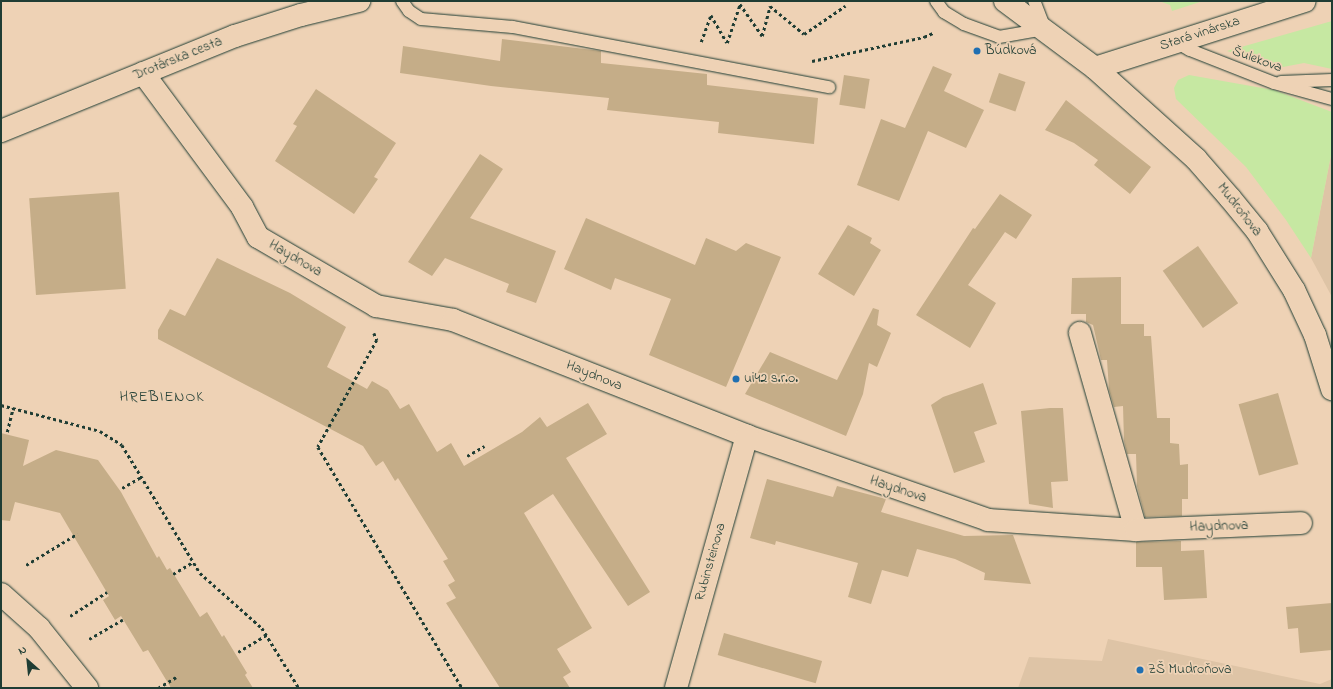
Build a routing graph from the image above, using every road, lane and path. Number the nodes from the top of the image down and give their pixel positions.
1 (359, 1) edge
2 (402, 1) edge
3 (936, 1) edge
4 (1006, 1) edge
5 (1034, 1) edge
6 (1305, 1) edge
7 (845, 6) dead end
8 (1045, 28) junction
9 (933, 33) dead end
10 (1175, 42) junction
11 (694, 62) junction
12 (805, 62) dead end
13 (1095, 68) junction
14 (143, 73) junction
15 (1332, 80) edge
16 (1274, 83) junction
17 (829, 87) dead end
18 (1332, 99) edge
19 (1, 131) edge
20 (371, 326) dead end
21 (1080, 333) dead end
22 (1332, 389) edge
23 (1, 405) edge
24 (13, 408) junction
25 (7, 432) dead end
26 (747, 436) junction
27 (484, 446) dead end
28 (467, 456) dead end
29 (141, 477) junction
30 (122, 488) dead end
31 (1301, 523) dead end
32 (1136, 530) junction
33 (77, 534) dead end
34 (193, 562) junction
35 (26, 565) dead end
36 (173, 574) dead end
37 (107, 592) dead end
38 (1, 594) edge
39 (70, 616) dead end
40 (123, 619) dead end
41 (266, 635) junction
42 (89, 639) dead end
43 (238, 652) dead end
44 (176, 677) dead end
45 (87, 688) edge
46 (158, 688) edge
47 (299, 688) edge
48 (462, 688) edge
49 (676, 688) edge

1 - 14 street, Drotárska cesta
2 - 11 lane
3 - 8 lane
4 - 8 street
5 - 8 lane
6 - 10 street, Stará vinárska
7 - 11 path
8 - 13 street
9 - 12 path
10 - 13 street, Stará vinárska
10 - 16 lane, Šulekova
11 - 17 lane
13 - 22 street, Mudroňova
14 - 19 street, Drotárska cesta
14 - 26 street, Haydnova
15 - 16 lane
16 - 18 lane, Šulekova
20 - 48 path
21 - 32 street
23 - 24 path
24 - 25 path
24 - 29 path
26 - 32 street, Haydnova
26 - 49 street, Rubinsteinova
27 - 28 path
29 - 30 path
29 - 34 path
31 - 32 street, Haydnova
33 - 35 path
34 - 36 path
34 - 41 path
37 - 39 path
38 - 45 street
40 - 42 path
41 - 43 path
41 - 47 path
44 - 46 path

